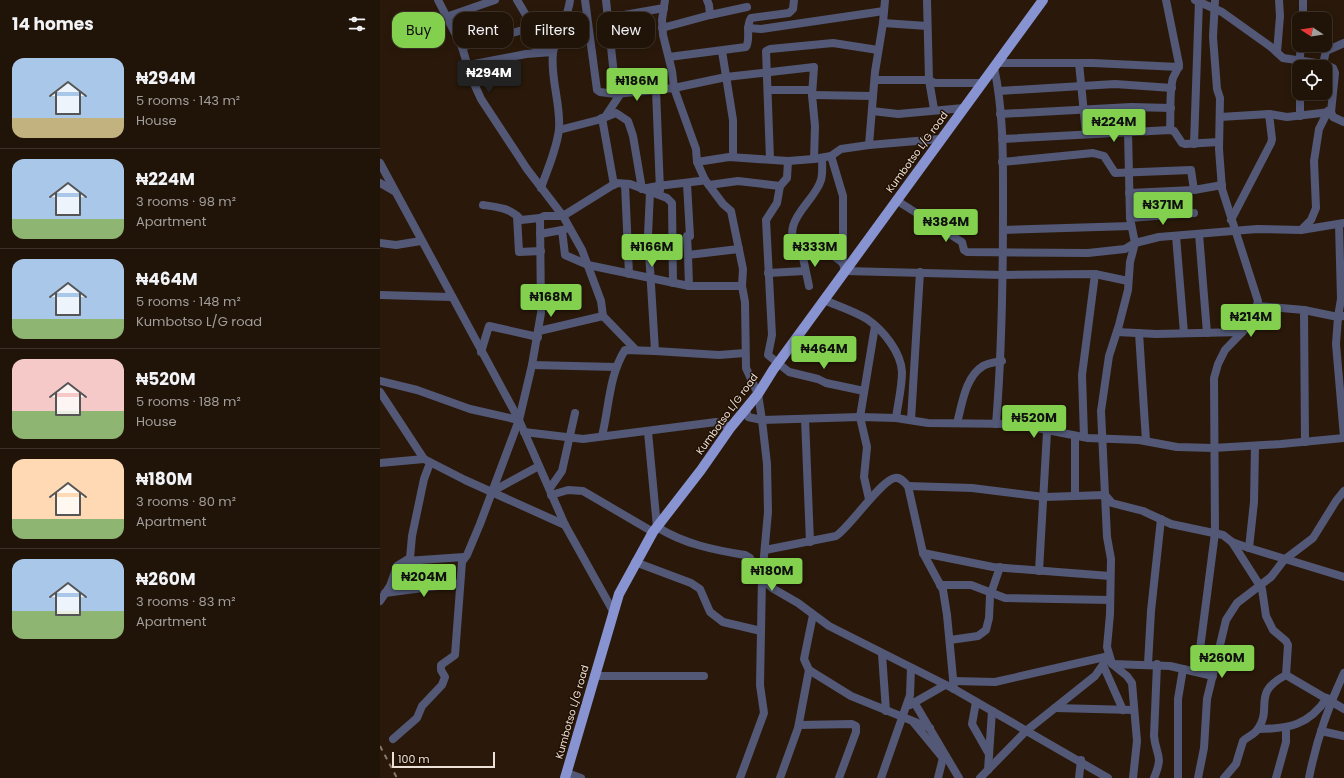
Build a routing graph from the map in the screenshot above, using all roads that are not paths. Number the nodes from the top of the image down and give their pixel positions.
1 (438, 0) edge
2 (495, 0) edge
3 (517, 0) edge
4 (570, 0) edge
5 (585, 0) edge
6 (606, 0) edge
7 (707, 0) edge
8 (794, 0) edge
9 (885, 0) edge
10 (927, 0) edge
11 (1043, 0) edge
12 (1166, 0) edge
13 (1198, 0) edge
14 (1279, 0) edge
15 (1303, 0) edge
16 (666, 3) edge
17 (746, 4) edge
18 (1215, 4) edge
19 (884, 11) junction
20 (524, 12) edge
21 (567, 12) edge
22 (607, 12) edge
23 (631, 12) edge
24 (1303, 12) edge
25 (710, 15) junction
26 (446, 17) junction
27 (753, 17) junction
28 (883, 23) junction
29 (927, 26) junction
30 (662, 28) junction
31 (748, 28) junction
32 (453, 30) edge
33 (1344, 43) edge
34 (462, 48) edge
35 (537, 48) edge
36 (554, 48) edge
37 (612, 48) edge
38 (878, 50) junction
39 (722, 51) junction
40 (553, 52) junction
41 (1277, 52) junction
42 (538, 53) junction
43 (668, 57) junction
44 (1324, 60) edge
45 (1292, 61) edge
46 (1079, 62) junction
47 (469, 65) junction
48 (996, 65) junction
49 (1179, 67) junction
50 (768, 72) junction
51 (1340, 73) edge
52 (726, 77) junction
53 (875, 80) junction
54 (929, 80) junction
55 (983, 83) junction
56 (1081, 86) junction
57 (674, 88) junction
58 (1172, 88) junction
59 (656, 90) junction
60 (768, 90) junction
61 (999, 91) junction
62 (812, 92) junction
63 (619, 93) junction
64 (873, 96) junction
65 (1300, 100) edge
66 (964, 108) junction
67 (1171, 108) junction
68 (934, 109) junction
69 (1083, 110) junction
70 (872, 111) junction
71 (1329, 112) junction
72 (1000, 114) junction
73 (1269, 114) junction
74 (1300, 116) junction
75 (1220, 117) junction
76 (604, 118) junction
77 (1344, 122) edge
78 (559, 130) junction
79 (1170, 130) junction
80 (1128, 132) junction
81 (1086, 134) junction
82 (940, 139) junction
83 (1002, 139) junction
84 (1220, 142) junction
85 (1194, 144) junction
86 (869, 145) junction
87 (733, 157) junction
88 (827, 157) junction
89 (770, 159) junction
90 (814, 159) junction
91 (788, 161) junction
92 (697, 162) junction
93 (1002, 162) junction
94 (380, 163) edge
95 (1129, 173) junction
96 (707, 183) junction
97 (381, 184) edge
98 (625, 184) junction
99 (687, 184) junction
100 (614, 185) junction
101 (660, 185) junction
102 (1222, 185) junction
103 (780, 186) junction
104 (541, 188) junction
105 (646, 190) junction
106 (1194, 190) junction
107 (394, 191) junction
108 (1129, 193) junction
109 (660, 195) junction
110 (896, 200) junction
111 (483, 205) dead end
112 (1194, 213) dead end
113 (517, 216) junction
114 (563, 216) junction
115 (540, 218) junction
116 (1231, 220) junction
117 (1131, 222) junction
118 (1342, 224) edge
119 (565, 229) junction
120 (1003, 230) junction
121 (1301, 230) junction
122 (1234, 231) junction
123 (540, 234) junction
124 (1199, 234) junction
125 (1176, 236) junction
126 (421, 241) junction
127 (380, 243) edge
128 (1135, 243) junction
129 (739, 249) junction
130 (541, 251) junction
131 (1003, 253) junction
132 (802, 254) junction
133 (688, 255) junction
134 (588, 265) junction
135 (844, 267) junction
136 (805, 271) junction
137 (920, 272) junction
138 (768, 273) junction
139 (629, 274) junction
140 (1095, 274) junction
141 (1003, 275) junction
142 (651, 278) junction
143 (1128, 281) junction
144 (673, 283) junction
145 (689, 286) junction
146 (742, 286) junction
147 (809, 286) dead end
148 (380, 295) edge
149 (451, 297) junction
150 (824, 300) junction
151 (1257, 306) junction
152 (1304, 310) junction
153 (603, 316) junction
154 (1341, 317) edge
155 (875, 326) junction
156 (1117, 332) junction
157 (1242, 332) junction
158 (1139, 333) junction
159 (1184, 333) junction
160 (1207, 333) junction
161 (538, 334) junction
162 (635, 349) junction
163 (655, 351) junction
164 (481, 352) junction
165 (745, 353) junction
166 (1002, 361) junction
167 (777, 363) junction
168 (532, 365) junction
169 (616, 367) junction
170 (380, 381) edge
171 (1342, 382) edge
172 (864, 391) junction
173 (380, 392) edge
174 (758, 394) junction
175 (746, 410) junction
176 (575, 413) dead end
177 (860, 417) junction
178 (896, 418) junction
179 (805, 419) junction
180 (519, 420) junction
181 (762, 420) junction
182 (911, 420) junction
183 (957, 423) junction
184 (996, 424) junction
185 (731, 427) junction
186 (524, 432) junction
187 (648, 432) junction
188 (1047, 432) junction
189 (602, 436) junction
190 (1079, 436) junction
191 (569, 438) junction
192 (1101, 438) junction
193 (1344, 439) edge
194 (1146, 441) junction
195 (1305, 442) junction
196 (1255, 446) junction
197 (1213, 448) junction
198 (427, 461) junction
199 (380, 463) edge
200 (539, 466) junction
201 (908, 486) junction
202 (1344, 490) edge
203 (551, 491) junction
204 (491, 492) junction
205 (1075, 496) junction
206 (1105, 496) junction
207 (1044, 497) junction
208 (869, 498) junction
209 (1161, 520) junction
210 (565, 524) junction
211 (655, 530) junction
212 (1214, 533) junction
213 (810, 542) junction
214 (1232, 542) junction
215 (1249, 548) junction
216 (765, 550) junction
217 (923, 553) junction
218 (464, 557) junction
219 (1284, 560) junction
220 (406, 561) junction
221 (635, 562) junction
222 (1000, 567) junction
223 (1039, 571) junction
224 (1110, 576) junction
225 (1344, 577) edge
226 (762, 578) junction
227 (460, 583) junction
228 (940, 585) junction
229 (1260, 585) junction
230 (991, 592) junction
231 (385, 593) junction
232 (1110, 600) junction
233 (380, 601) edge
234 (613, 611) junction
235 (813, 615) junction
236 (761, 631) junction
237 (950, 640) junction
238 (882, 654) junction
239 (1110, 660) junction
240 (1148, 664) junction
241 (1157, 664) junction
242 (1103, 665) junction
243 (911, 668) junction
244 (1183, 668) junction
245 (809, 670) junction
246 (1197, 672) junction
247 (1344, 673) edge
248 (1286, 675) junction
249 (594, 676) junction
250 (704, 676) dead end
251 (1213, 676) junction
252 (945, 685) junction
253 (954, 685) junction
254 (1329, 699) junction
255 (914, 702) junction
256 (976, 702) junction
257 (906, 707) junction
258 (1055, 708) junction
259 (1344, 709) edge
260 (1123, 710) junction
261 (1134, 710) junction
262 (886, 711) junction
263 (992, 711) junction
264 (902, 716) junction
265 (912, 721) junction
266 (799, 725) junction
267 (930, 728) junction
268 (1286, 728) junction
269 (1258, 729) junction
270 (1026, 731) junction
271 (1321, 731) junction
272 (1344, 736) edge
273 (393, 739) dead end
274 (989, 754) junction
275 (943, 758) junction
276 (1081, 761) junction
277 (988, 770) junction
278 (566, 776) edge
279 (580, 778) edge
280 (740, 778) edge
281 (780, 778) edge
282 (839, 778) edge
283 (881, 778) edge
284 (938, 778) edge
285 (959, 778) edge
286 (980, 778) edge
287 (1079, 778) edge
288 (1108, 778) edge
289 (1133, 778) edge
290 (1154, 778) edge
291 (1178, 778) edge
292 (1198, 778) edge
293 (1224, 778) edge
294 (1276, 778) edge
295 (1309, 778) edge

1 - 26 street
2 - 26 street
3 - 20 street
4 - 21 street
5 - 63 street
6 - 22 street
7 - 25 street
8 - 27 street
9 - 19 street
10 - 29 street
11 - 48 main road, Kumbotso L/G road
12 - 49 street
13 - 18 street
13 - 85 street
14 - 41 street
15 - 24 street
16 - 23 street
16 - 30 street
17 - 25 street
17 - 27 street
18 - 41 street
18 - 75 street
19 - 28 street
19 - 31 street
25 - 30 street
26 - 32 street
27 - 31 street
28 - 29 street
28 - 38 street
29 - 54 street
30 - 43 street
31 - 39 street
33 - 44 street
34 - 47 street
35 - 42 street
36 - 40 street
37 - 63 street
38 - 50 street
38 - 53 street
39 - 43 street
39 - 52 street
40 - 42 street
40 - 78 street
41 - 45 street
42 - 47 street
43 - 57 street
46 - 48 street
46 - 49 street
46 - 56 street
47 - 104 street
48 - 55 main road, Kumbotso L/G road
48 - 61 street
49 - 58 street
50 - 52 street
50 - 60 street
50 - 62 street
51 - 71 street
52 - 57 street
52 - 87 street
53 - 54 street
53 - 64 street
54 - 55 street
54 - 68 street
55 - 66 main road, Kumbotso L/G road
56 - 58 street
56 - 61 street
56 - 69 street
57 - 59 street
57 - 92 street
58 - 67 street
59 - 63 street
59 - 101 street
60 - 62 street
60 - 89 street
61 - 72 street
62 - 64 street
62 - 90 street
63 - 76 street
64 - 70 street
65 - 74 street
66 - 68 street
66 - 82 main road, Kumbotso L/G road
67 - 69 street
67 - 79 street
68 - 70 street
69 - 72 street
69 - 81 street
70 - 86 street
71 - 74 street
71 - 77 street
71 - 121 street
72 - 83 street
73 - 74 street
73 - 75 street
73 - 116 street
75 - 84 street
76 - 78 street
76 - 100 street
76 - 105 street
78 - 104 street
79 - 80 street
79 - 85 street
80 - 81 street
80 - 95 street
81 - 83 street
82 - 86 street
82 - 110 main road, Kumbotso L/G road
83 - 93 street
84 - 85 street
84 - 102 street
86 - 88 street
87 - 89 street
87 - 92 street
88 - 90 street
88 - 132 street
88 - 135 street
89 - 91 street
90 - 91 street
91 - 103 street
92 - 96 street
93 - 95 street
93 - 120 street
94 - 107 street
95 - 106 street
95 - 108 street
96 - 99 street
96 - 103 street
96 - 129 street
97 - 107 street
98 - 100 street
98 - 105 street
98 - 139 street
99 - 101 street
99 - 133 street
100 - 114 street
101 - 105 street
101 - 109 street
102 - 106 street
102 - 116 street
103 - 138 street
104 - 114 street
105 - 109 street
105 - 142 street
106 - 108 street
107 - 126 street
108 - 117 street
109 - 144 street
110 - 131 street
110 - 135 main road, Kumbotso L/G road
111 - 113 street
112 - 117 street
113 - 115 street
113 - 130 street
114 - 115 street
114 - 119 street
115 - 123 street
116 - 122 street
117 - 120 street
117 - 128 street
118 - 121 street
118 - 154 street
119 - 123 street
119 - 134 street
119 - 134 street
120 - 131 street
121 - 122 street
122 - 124 street
122 - 151 street
123 - 130 street
124 - 125 street
124 - 160 street
125 - 128 street
125 - 159 street
126 - 127 street
126 - 149 street
128 - 131 street
128 - 143 street
129 - 133 street
129 - 146 street
130 - 161 street
131 - 141 street
132 - 135 street
132 - 136 street
133 - 145 street
134 - 139 street
134 - 153 street
135 - 137 street
135 - 150 main road, Kumbotso L/G road
136 - 138 street
136 - 147 street
137 - 141 street
137 - 182 street
138 - 167 street
139 - 142 street
140 - 141 street
140 - 143 street
140 - 190 street
141 - 166 street
142 - 144 street
142 - 163 street
143 - 156 street
144 - 145 street
145 - 146 street
146 - 165 street
148 - 149 street
149 - 164 street
150 - 155 street
150 - 167 main road, Kumbotso L/G road
151 - 152 street
151 - 157 street
152 - 154 street
152 - 195 street
153 - 161 street
153 - 162 street
154 - 171 street
155 - 172 street
155 - 178 street
156 - 158 street
156 - 192 street
157 - 160 street
157 - 197 street
158 - 159 street
158 - 194 street
159 - 160 street
161 - 164 street
161 - 168 street
162 - 163 street
162 - 169 street
163 - 165 street
164 - 180 street
165 - 174 street
166 - 183 street
166 - 184 street
167 - 172 street
167 - 174 main road, Kumbotso L/G road
168 - 169 street
168 - 180 street
169 - 189 street
170 - 180 street
171 - 193 street
172 - 177 street
173 - 198 street
174 - 175 main road, Kumbotso L/G road
174 - 181 street
175 - 181 street
175 - 185 main road, Kumbotso L/G road
176 - 191 street
177 - 178 street
177 - 179 street
177 - 208 street
178 - 182 street
179 - 181 street
179 - 213 street
180 - 186 street
180 - 204 street
181 - 216 street
182 - 183 street
183 - 184 street
184 - 188 street
185 - 187 street
185 - 211 main road, Kumbotso L/G road
186 - 191 street
186 - 200 street
187 - 189 street
187 - 211 street
188 - 190 street
188 - 207 street
189 - 191 street
190 - 192 street
190 - 205 street
191 - 203 street
192 - 194 street
192 - 206 street
193 - 195 street
194 - 197 street
195 - 196 street
196 - 197 street
196 - 215 street
197 - 212 street
198 - 199 street
198 - 204 street
198 - 220 street
200 - 203 street
200 - 204 street
201 - 207 street
201 - 208 street
201 - 217 street
202 - 219 street
203 - 210 street
203 - 211 street
204 - 210 street
204 - 218 street
205 - 206 street
205 - 207 street
206 - 209 street
206 - 224 street
207 - 223 street
208 - 213 street
209 - 212 street
209 - 240 street
210 - 234 street
211 - 221 main road, Kumbotso L/G road
211 - 226 street
212 - 214 street
212 - 246 street
213 - 216 street
214 - 215 street
214 - 229 street
215 - 219 street
216 - 226 street
217 - 222 street
217 - 228 street
218 - 220 street
218 - 227 street
219 - 225 street
219 - 229 street
220 - 231 street
221 - 234 main road, Kumbotso L/G road
221 - 236 street
222 - 223 street
222 - 230 street
223 - 224 street
224 - 232 street
226 - 235 street
226 - 236 street
227 - 231 street
227 - 273 street
228 - 230 street
228 - 237 street
229 - 248 street
229 - 251 street
230 - 232 street
230 - 237 street
231 - 233 street
232 - 239 street
234 - 249 main road, Kumbotso L/G road
235 - 238 street
235 - 245 street
236 - 280 street
237 - 253 street
238 - 243 street
238 - 262 street
239 - 240 street
239 - 242 street
239 - 253 street
239 - 261 street
240 - 241 street
241 - 244 street
241 - 290 street
242 - 258 street
242 - 260 street
243 - 252 street
243 - 257 street
244 - 246 street
244 - 291 street
245 - 262 street
245 - 266 street
246 - 251 street
247 - 254 street
248 - 254 street
248 - 269 street
249 - 250 street
249 - 278 main road, Kumbotso L/G road
251 - 292 street
252 - 253 street
252 - 255 street
253 - 256 street
254 - 259 street
254 - 268 street
254 - 271 street
255 - 257 street
255 - 267 street
256 - 263 street
256 - 274 street
257 - 264 street
258 - 260 street
258 - 270 street
260 - 261 street
261 - 289 street
262 - 264 street
263 - 270 street
263 - 274 street
264 - 265 street
264 - 283 street
265 - 267 street
265 - 275 street
266 - 281 street
266 - 282 street
267 - 285 street
268 - 269 street
268 - 294 street
269 - 293 street
270 - 276 street
270 - 277 street
271 - 272 street
271 - 295 street
274 - 277 street
275 - 284 street
275 - 285 street
276 - 287 street
276 - 288 street
277 - 286 street
278 - 279 street

